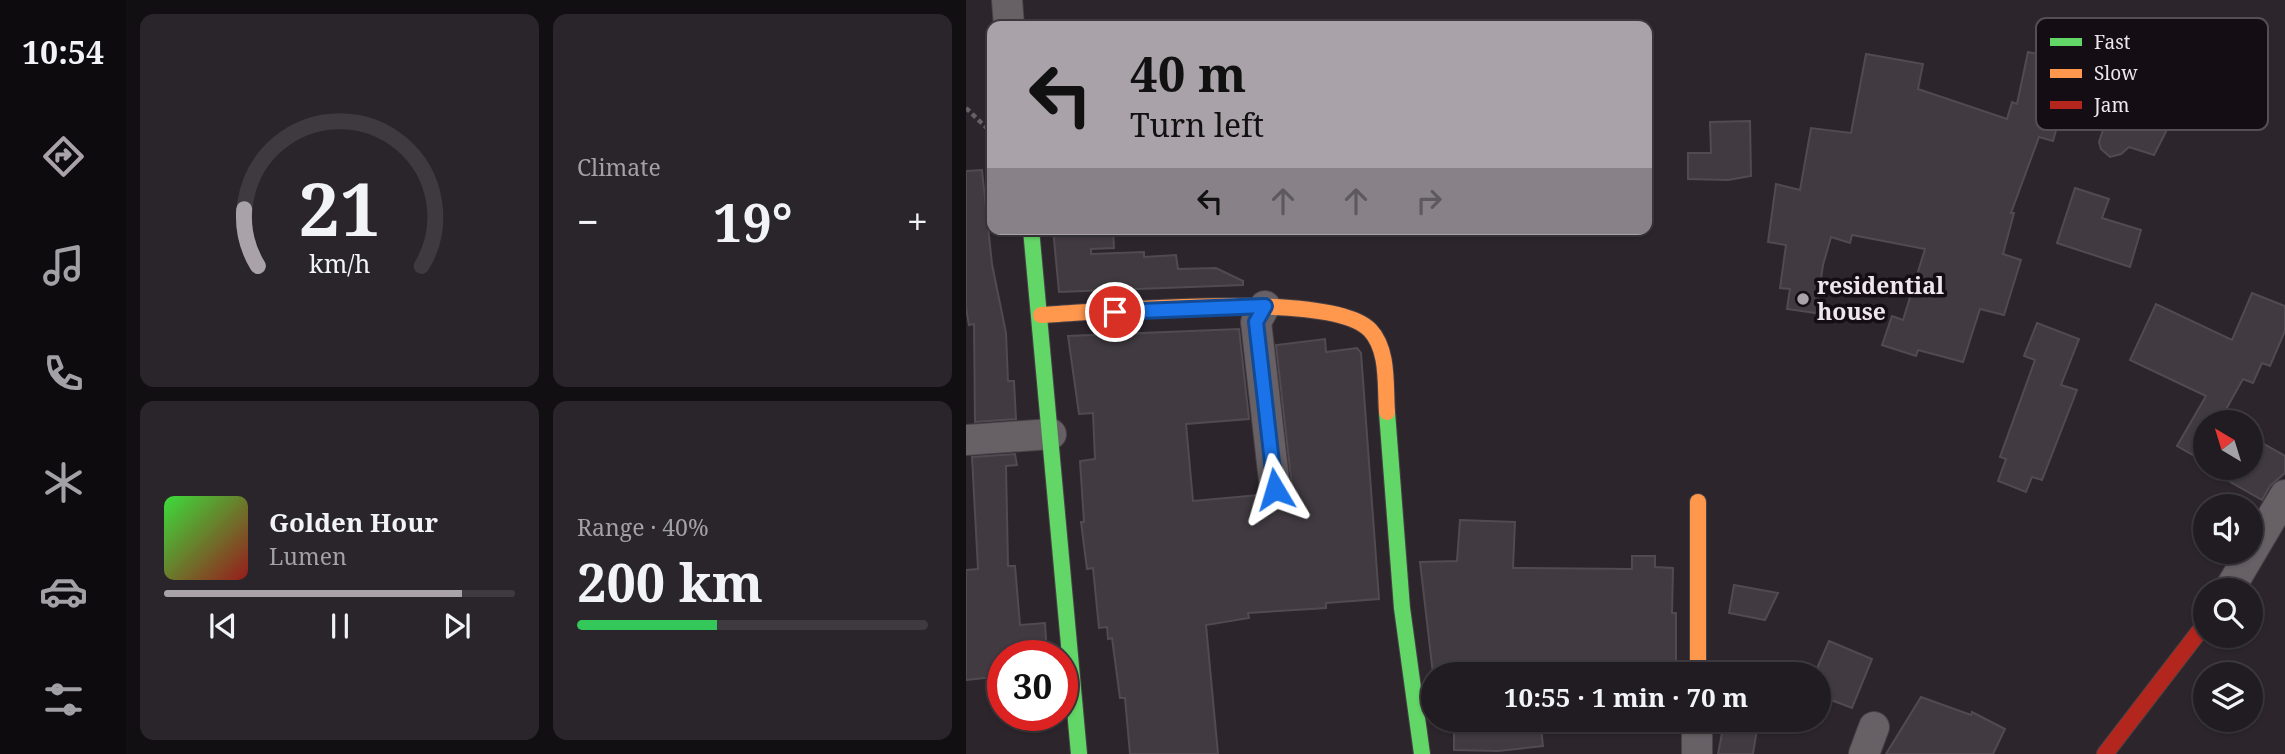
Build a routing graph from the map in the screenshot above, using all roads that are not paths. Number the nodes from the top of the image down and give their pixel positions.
1 (1007, 0) edge
2 (1009, 21) edge
3 (1032, 235) edge
4 (1265, 306) junction
5 (1041, 316) junction
6 (1051, 434) junction
7 (966, 440) edge
8 (1275, 489) dead end
9 (2285, 495) edge
10 (1698, 502) dead end
11 (2236, 578) edge
12 (2193, 640) edge
13 (1698, 662) edge
14 (1698, 732) edge
15 (1079, 754) edge
16 (1422, 754) edge
17 (1697, 754) edge
18 (2105, 754) edge

1 - 2 street
3 - 5 street
4 - 5 street
4 - 8 street
4 - 16 street
5 - 6 street
6 - 7 street
6 - 15 street
9 - 11 street
10 - 13 street
12 - 18 street
14 - 17 street

